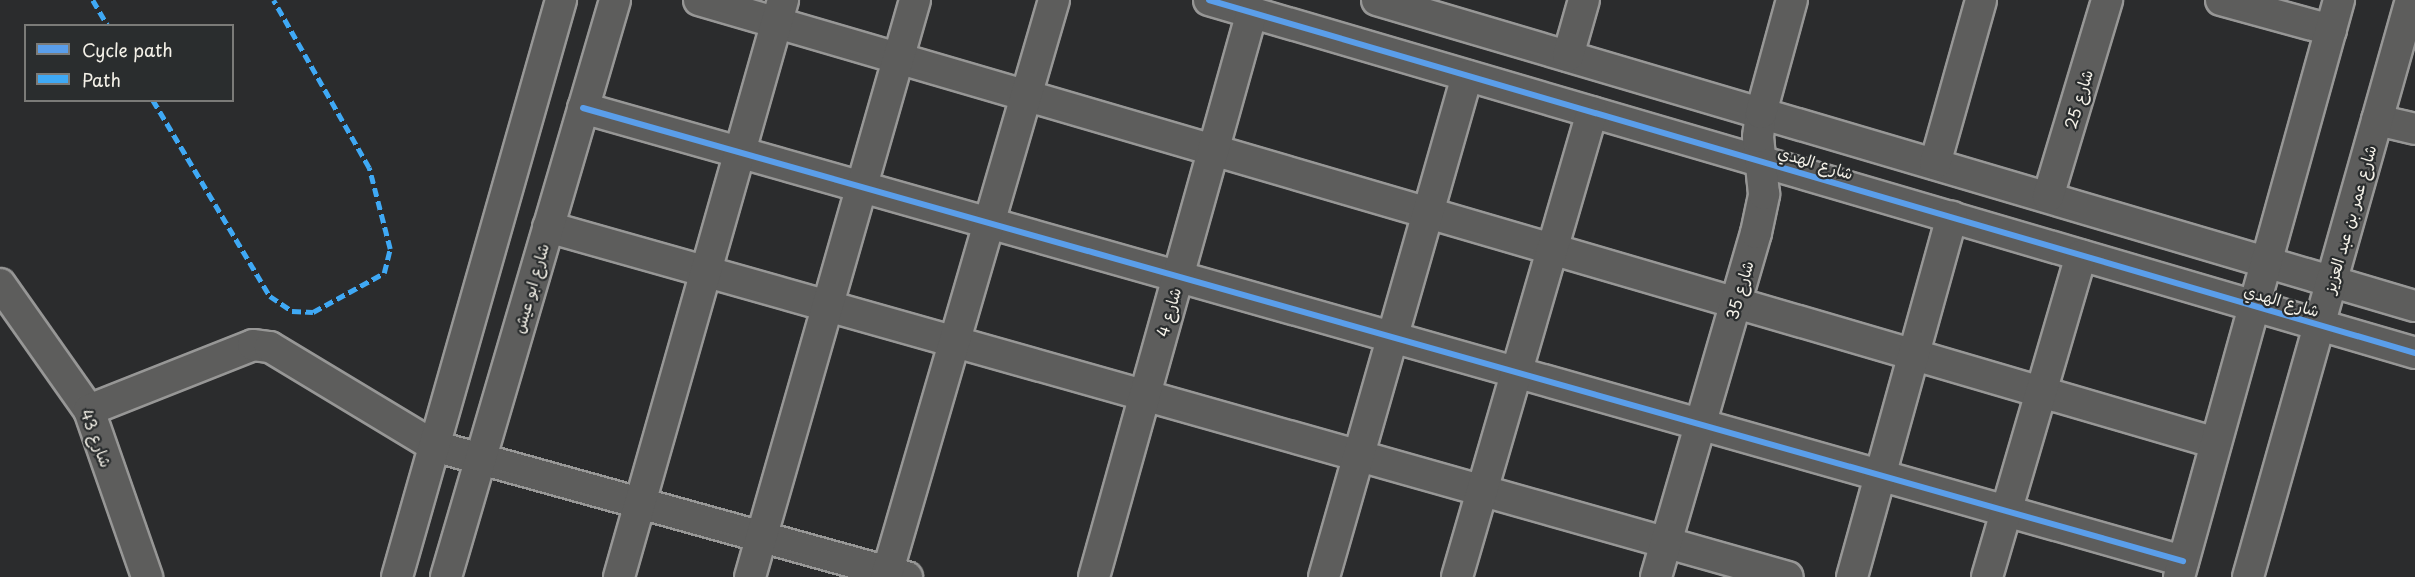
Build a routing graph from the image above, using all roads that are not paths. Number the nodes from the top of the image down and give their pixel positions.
1 (561, 0) edge
2 (615, 0) edge
3 (699, 0) edge
4 (915, 0) edge
5 (1054, 0) edge
6 (1209, 0) edge
7 (1377, 0) edge
8 (1584, 0) edge
9 (1792, 0) edge
10 (1981, 0) edge
11 (2107, 0) edge
12 (2221, 0) edge
13 (2339, 0) edge
14 (2412, 3) edge
15 (1443, 9) edge
16 (779, 11) edge
17 (1252, 12) junction
18 (2331, 30) junction
19 (1568, 56) junction
20 (898, 58) junction
21 (1467, 76) junction
22 (1026, 95) junction
23 (583, 108) junction
24 (1592, 111) junction
25 (1761, 113) junction
26 (2377, 120) junction
27 (2415, 129) edge
28 (1213, 150) junction
29 (739, 152) junction
30 (1763, 160) junction
31 (1935, 164) junction
32 (862, 187) junction
33 (2048, 197) junction
34 (1428, 213) junction
35 (1952, 217) junction
36 (989, 223) junction
37 (548, 227) junction
38 (1552, 249) junction
39 (2081, 255) junction
40 (2267, 262) junction
41 (706, 272) junction
42 (1178, 276) junction
43 (2332, 281) junction
44 (0, 284) edge
45 (1735, 303) junction
46 (828, 306) junction
47 (2254, 306) junction
48 (2415, 306) edge
49 (2319, 325) junction
50 (1393, 337) junction
51 (954, 341) junction
52 (2415, 353) edge
53 (1914, 354) junction
54 (1516, 372) junction
55 (2041, 392) junction
56 (1144, 395) junction
57 (89, 410) junction
58 (1700, 424) junction
59 (2216, 443) junction
60 (434, 446) junction
61 (1359, 456) junction
62 (480, 459) junction
63 (1880, 475) junction
64 (1482, 491) junction
65 (640, 503) junction
66 (2006, 511) junction
67 (762, 536) junction
68 (1666, 543) junction
69 (2181, 569) edge
70 (893, 575) edge
71 (147, 577) edge
72 (397, 577) edge
73 (446, 577) edge
74 (619, 577) edge
75 (750, 577) edge
76 (1094, 577) edge
77 (1324, 577) edge
78 (1458, 577) edge
79 (1656, 577) edge
80 (1788, 577) edge
81 (1852, 577) edge
82 (1987, 577) edge
83 (2248, 577) edge

1 - 60 street
2 - 23 street, شارع ابو عيش
3 - 16 street
4 - 20 street
5 - 22 street
6 - 17 street, شارع الهدي
7 - 15 street, شارع الهدي
8 - 19 street
9 - 25 street, شارع 35
10 - 31 street
11 - 33 street, شارع 25
12 - 18 street
13 - 18 street
14 - 26 street, شارع عمر بن عبد العزيز
15 - 19 street, شارع الهدي
16 - 20 street
16 - 29 street
17 - 21 street, شارع الهدي
17 - 28 street, شارع 4
18 - 40 street
19 - 25 street, شارع الهدي
20 - 22 street
20 - 32 street
21 - 24 street, شارع الهدي
21 - 34 street
22 - 28 street
22 - 36 street
23 - 29 street
23 - 37 street, شارع ابو عيش
24 - 30 street, شارع الهدي
24 - 38 street
25 - 30 street, شارع 35
25 - 31 street, شارع الهدي
26 - 27 street
26 - 43 street, شارع عمر بن عبد العزيز
28 - 34 street
28 - 42 street, شارع 4
29 - 32 street
29 - 41 street
30 - 35 street, شارع الهدي
30 - 45 street, شارع 35
31 - 33 street, شارع الهدي
32 - 36 street
32 - 46 street
33 - 40 street, شارع الهدي
34 - 38 street
34 - 50 street
35 - 39 street, شارع الهدي
35 - 53 street
36 - 42 street
36 - 51 street
37 - 41 street
37 - 62 street, شارع ابو عيش
38 - 45 street
38 - 54 street
39 - 47 street, شارع الهدي
39 - 55 street
40 - 43 street, شارع الهدي
40 - 47 street
41 - 46 street
41 - 65 street
42 - 50 street
42 - 56 street, شارع 4
43 - 48 street, شارع الهدي
43 - 49 street, شارع عمر بن عبد العزيز
44 - 57 street, شارع 43
45 - 53 street
45 - 58 street, شارع 35
46 - 51 street
46 - 67 street
47 - 49 street, شارع الهدي
47 - 59 street
49 - 52 street, شارع الهدي
49 - 83 street, شارع عمر بن عبد العزيز
50 - 54 street
50 - 61 street
51 - 56 street
51 - 70 street
53 - 55 street
53 - 63 street
54 - 58 street
54 - 64 street
55 - 59 street
55 - 66 street
56 - 61 street
56 - 76 street, شارع 4
57 - 60 street
57 - 71 street, شارع 43
58 - 63 street
58 - 68 street, شارع 35
59 - 69 street
60 - 62 street
60 - 72 street
61 - 64 street
61 - 77 street
62 - 65 street
62 - 73 street, شارع ابو عيش
63 - 66 street
63 - 81 street
64 - 68 street
64 - 78 street
65 - 67 street
65 - 74 street
66 - 69 street
66 - 82 street
67 - 70 street
67 - 75 street
68 - 79 street, شارع 35
68 - 80 street

